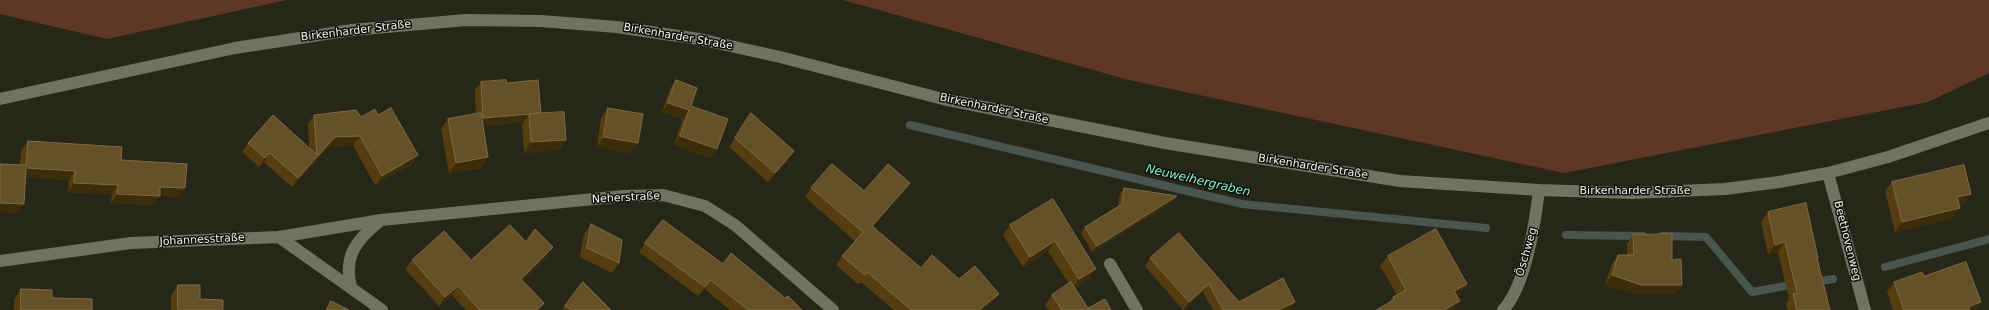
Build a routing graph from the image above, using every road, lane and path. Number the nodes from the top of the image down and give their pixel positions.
1 (0, 99) edge
2 (1989, 123) edge
3 (1828, 173) junction
4 (1539, 190) junction
5 (381, 220) junction
6 (279, 237) junction
7 (0, 261) edge
8 (1110, 264) dead end
9 (351, 287) junction
10 (1510, 308) edge
11 (382, 310) edge
12 (832, 310) edge
13 (1136, 310) edge
14 (1864, 310) edge

1 - 4 street, Birkenharder Straße
2 - 3 street, Birkenharder Straße
3 - 4 street, Birkenharder Straße
3 - 14 street, Beethovenweg
4 - 10 street, Öschweg
5 - 6 street, Neherstraße
5 - 9 street
5 - 12 street, Neherstraße
6 - 7 street, Johannesstraße
6 - 9 street
8 - 13 street
9 - 11 street

